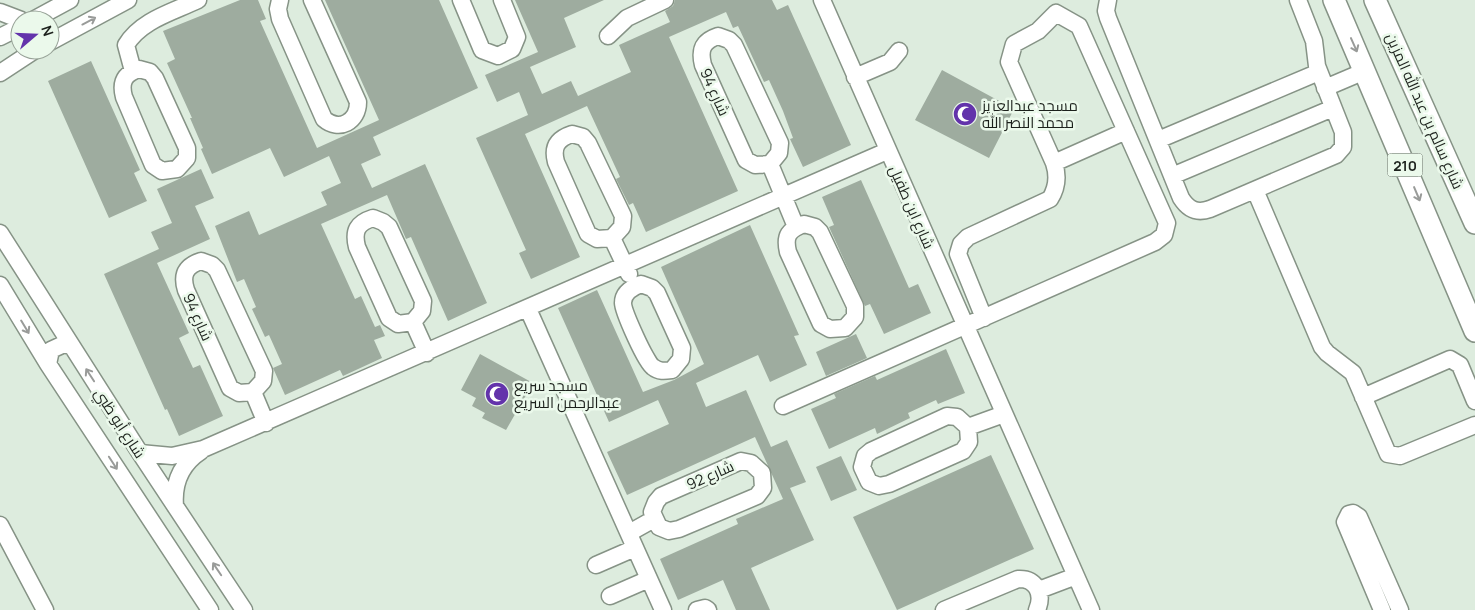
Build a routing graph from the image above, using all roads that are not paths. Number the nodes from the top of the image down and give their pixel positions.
1 (10, 0) edge
2 (70, 0) edge
3 (128, 0) edge
4 (198, 0) edge
5 (280, 0) edge
6 (312, 0) edge
7 (461, 0) edge
8 (502, 0) edge
9 (664, 0) edge
10 (822, 0) edge
11 (1108, 0) edge
12 (1298, 0) edge
13 (1334, 0) edge
14 (1374, 0) edge
15 (0, 6) edge
16 (53, 10) edge
17 (60, 35) edge
18 (608, 36) dead end
19 (898, 51) dead end
20 (20, 60) edge
21 (133, 71) junction
22 (1365, 71) junction
23 (1319, 72) junction
24 (0, 73) edge
25 (855, 78) junction
26 (1325, 88) junction
27 (1333, 108) junction
28 (1126, 131) junction
29 (1158, 140) junction
30 (887, 151) junction
31 (1054, 163) junction
32 (770, 164) junction
33 (1172, 176) junction
34 (1255, 190) junction
35 (783, 196) junction
36 (1475, 221) edge
37 (796, 227) junction
38 (0, 233) edge
39 (612, 238) junction
40 (625, 266) junction
41 (0, 285) edge
42 (635, 287) junction
43 (974, 294) junction
44 (954, 303) junction
45 (528, 309) junction
46 (984, 318) junction
47 (413, 322) junction
48 (965, 326) junction
49 (1475, 331) edge
50 (71, 346) junction
51 (427, 353) junction
52 (48, 364) junction
53 (253, 392) junction
54 (1363, 396) junction
55 (1475, 401) edge
56 (783, 406) dead end
57 (1004, 414) junction
58 (266, 423) junction
59 (1475, 425) edge
60 (968, 427) junction
61 (203, 449) junction
62 (140, 453) junction
63 (175, 506) junction
64 (654, 519) junction
65 (0, 525) edge
66 (632, 541) junction
67 (596, 565) dead end
68 (1076, 576) junction
69 (649, 579) junction
70 (1039, 590) junction
71 (610, 596) dead end
72 (45, 610) edge
73 (210, 610) edge
74 (244, 610) edge
75 (663, 610) edge
76 (697, 610) edge
77 (708, 610) edge
78 (944, 610) edge
79 (1037, 610) edge
80 (1091, 610) edge
81 (1382, 610) edge
82 (1400, 610) edge

1 - 15 street
2 - 16 street
17 -> 3 street
4 - 21 street
5 - 6 street
7 - 8 street
9 - 18 street
10 - 25 street, شارع ابن طفيل
11 - 29 street
12 - 23 street
13 -> 22 main road, 210
14 - 36 main road, شارع سالم بن عبد الله المزين / 210
19 - 25 street
20 - 24 street
21 - 21 street
22 - 26 street
22 -> 49 main road, 210
23 - 26 street
23 - 29 street
25 - 30 street, شارع ابن طفيل
26 - 27 street
27 - 33 street
27 - 34 street
28 - 31 street
28 - 31 street
28 - 46 street
29 - 33 street
30 - 35 street
30 - 44 street, شارع ابن طفيل
31 - 43 street
32 - 32 street, شارع 94
32 - 35 street
33 - 34 street
34 - 54 street
35 - 37 street
35 - 40 street
37 - 37 street
38 - 50 street, شارع أبو ظبي
39 - 39 street
39 - 40 street
40 - 42 street
40 - 45 street
41 -> 52 street, شارع أبو ظبي
42 - 42 street
43 - 44 street
43 - 46 street
44 - 48 street, شارع ابن طفيل
45 - 51 street
45 - 66 street
46 - 48 street
47 - 47 street
47 - 51 street
48 - 56 street
48 - 57 street, شارع ابن طفيل
50 - 52 street
62 -> 50 street, شارع أبو ظبي
51 - 58 street
52 -> 73 street, شارع أبو ظبي
53 - 53 street, شارع 94
53 - 58 street
54 - 55 street
54 - 59 street
57 - 60 street
57 - 68 street, شارع ابن طفيل
58 - 61 street
60 - 60 street
61 - 62 street
61 - 63 street
62 - 63 street, شارع أبو ظبي
74 -> 63 street, شارع أبو ظبي
64 - 64 street, شارع 92
64 - 66 street
65 - 72 street
66 - 67 street
66 - 69 street
68 - 70 street
68 - 80 street, شارع ابن طفيل
69 - 71 street
69 - 75 street
70 - 78 street
70 - 79 street
76 - 77 street
81 - 82 street

